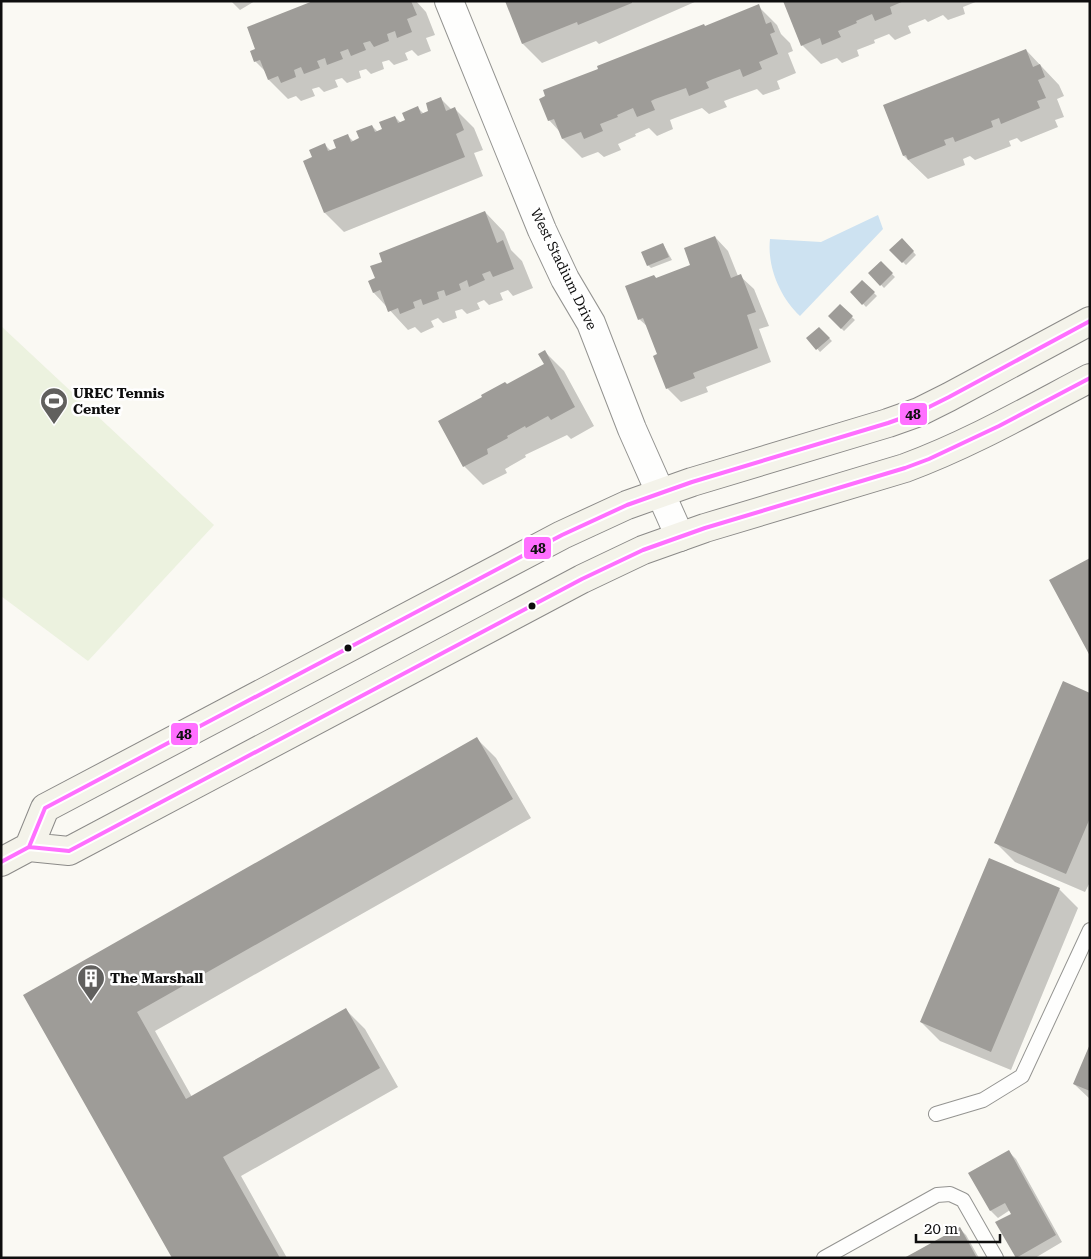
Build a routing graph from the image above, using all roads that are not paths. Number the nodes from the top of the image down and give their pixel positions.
1 (449, 1) edge
2 (1090, 320) edge
3 (1090, 378) edge
4 (661, 493) junction
5 (680, 537) junction
6 (29, 847) junction
7 (1, 862) edge
8 (1090, 930) edge
9 (936, 1114) dead end
10 (824, 1258) edge
11 (996, 1258) edge

1 - 4 street, West Stadium Drive
2 - 4 main road
3 - 5 main road
4 - 5 street, West Stadium Drive
4 - 6 main road
5 - 6 main road
6 - 7 main road
8 - 9 lane
10 - 11 lane

